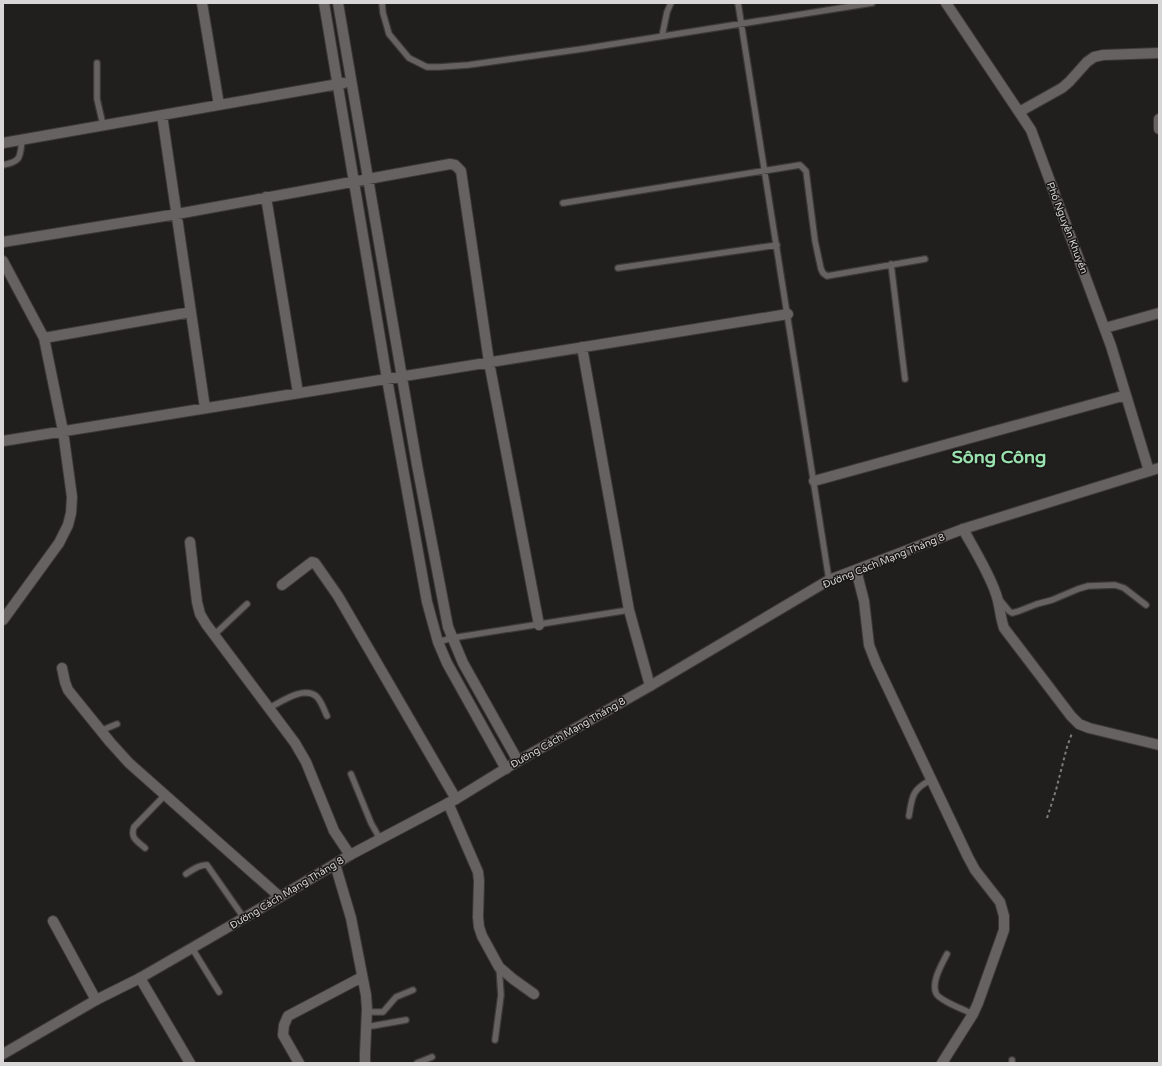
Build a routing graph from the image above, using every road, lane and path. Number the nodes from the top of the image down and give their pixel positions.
1 (202, 3) edge
2 (324, 3) edge
3 (338, 3) edge
4 (382, 3) edge
5 (671, 3) edge
6 (738, 3) edge
7 (872, 3) edge
8 (946, 3) edge
9 (742, 24) junction
10 (662, 36) junction
11 (1159, 53) edge
12 (97, 63) dead end
13 (352, 82) junction
14 (337, 84) junction
15 (219, 105) junction
16 (1019, 112) junction
17 (162, 115) junction
18 (1159, 119) edge
19 (103, 125) junction
20 (1159, 129) edge
21 (22, 139) junction
22 (3, 143) edge
23 (3, 165) edge
24 (765, 171) junction
25 (368, 178) junction
26 (354, 182) junction
27 (266, 197) junction
28 (563, 203) dead end
29 (176, 214) junction
30 (3, 242) edge
31 (777, 245) junction
32 (925, 259) dead end
33 (3, 261) edge
34 (891, 264) junction
35 (618, 268) dead end
36 (191, 312) junction
37 (1159, 313) edge
38 (788, 314) junction
39 (1105, 328) junction
40 (44, 338) junction
41 (582, 348) junction
42 (489, 362) junction
43 (402, 376) junction
44 (387, 379) junction
45 (905, 379) dead end
46 (298, 393) junction
47 (1126, 395) junction
48 (205, 408) junction
49 (63, 431) junction
50 (3, 441) edge
51 (417, 464) junction
52 (403, 467) junction
53 (1154, 470) edge
54 (814, 481) junction
55 (963, 530) junction
56 (190, 542) dead end
57 (856, 570) junction
58 (829, 580) junction
59 (282, 585) dead end
60 (996, 595) junction
61 (248, 604) dead end
62 (1146, 605) dead end
63 (629, 610) junction
64 (3, 620) edge
65 (539, 625) junction
66 (214, 635) junction
67 (452, 638) junction
68 (438, 642) junction
69 (62, 668) dead end
70 (650, 686) junction
71 (269, 708) junction
72 (327, 716) dead end
73 (117, 724) dead end
74 (1079, 724) junction
75 (100, 731) junction
76 (1159, 745) edge
77 (518, 761) junction
78 (506, 769) junction
79 (351, 774) dead end
80 (931, 780) junction
81 (165, 795) junction
82 (452, 801) junction
83 (909, 816) dead end
84 (1047, 818) dead end
85 (380, 839) junction
86 (145, 848) dead end
87 (350, 855) junction
88 (335, 864) junction
89 (186, 874) dead end
90 (280, 897) junction
91 (244, 918) junction
92 (53, 921) dead end
93 (192, 948) junction
94 (947, 954) dead end
95 (499, 967) junction
96 (362, 977) junction
97 (140, 978) junction
98 (413, 990) dead end
99 (219, 992) dead end
100 (534, 994) dead end
101 (96, 1000) junction
102 (367, 1012) junction
103 (973, 1014) junction
104 (406, 1020) dead end
105 (366, 1027) junction
106 (495, 1040) dead end
107 (3, 1054) edge
108 (432, 1057) dead end
109 (190, 1063) edge
110 (299, 1063) edge
111 (366, 1063) edge
112 (417, 1063) edge
113 (942, 1063) edge

1 - 15 street
2 - 14 street
3 - 13 street
4 - 10 lane
5 - 10 lane
6 - 9 lane
7 - 9 lane
8 - 16 street, Phố Nguyễn Khuyến
9 - 10 lane
9 - 24 lane
11 - 16 street
12 - 19 lane
13 - 14 street
13 - 25 street
14 - 15 street
14 - 26 street
15 - 17 street
16 - 39 street, Phố Nguyễn Khuyến
17 - 19 street
17 - 29 street
18 - 20 street
19 - 21 street
21 - 22 street
21 - 23 lane
24 - 28 lane
24 - 31 lane
24 - 34 lane
25 - 26 street
25 - 42 street
25 - 43 street
26 - 27 street
26 - 44 street
27 - 29 street
27 - 46 street
29 - 30 street
29 - 36 street
31 - 35 lane
31 - 38 lane
32 - 34 lane
33 - 40 street
34 - 45 lane
36 - 40 street
36 - 48 street
37 - 39 street
38 - 41 street
38 - 54 lane
39 - 47 street, Phố Nguyễn Khuyến
40 - 49 street
41 - 42 street
41 - 63 street
42 - 43 street
42 - 65 street
43 - 44 street
43 - 51 street
44 - 46 street
44 - 52 street
46 - 48 street
47 - 53 street, Phố Nguyễn Khuyến
47 - 54 street
48 - 49 street
49 - 50 street
49 - 64 street
51 - 52 street
51 - 67 street
52 - 68 street
53 - 55 street, Đường Cách Mạng Tháng 8
54 - 58 lane
55 - 57 street, Đường Cách Mạng Tháng 8
55 - 60 street
56 - 66 street
57 - 58 street, Đường Cách Mạng Tháng 8
57 - 80 street
58 - 70 street, Đường Cách Mạng Tháng 8
59 - 82 street
60 - 62 lane
60 - 74 street
61 - 66 lane
63 - 65 lane
63 - 70 street
65 - 67 lane
66 - 71 street
67 - 68 lane
67 - 77 street
68 - 78 street
69 - 75 street
70 - 77 street, Đường Cách Mạng Tháng 8
71 - 72 lane
71 - 87 street
73 - 75 lane
74 - 76 street
74 - 84 path
75 - 81 street
77 - 78 street, Đường Cách Mạng Tháng 8
78 - 82 street, Đường Cách Mạng Tháng 8
79 - 85 lane
80 - 83 lane
80 - 103 street
81 - 86 lane
81 - 90 street
82 - 85 street, Đường Cách Mạng Tháng 8
82 - 95 street
85 - 87 street, Đường Cách Mạng Tháng 8
87 - 88 street, Đường Cách Mạng Tháng 8
88 - 90 street, Đường Cách Mạng Tháng 8
88 - 96 street
89 - 91 lane
90 - 91 street, Đường Cách Mạng Tháng 8
91 - 93 street, Đường Cách Mạng Tháng 8
92 - 101 street
93 - 97 street, Đường Cách Mạng Tháng 8
93 - 99 lane
94 - 103 lane
95 - 100 street
95 - 106 lane
96 - 102 street
96 - 110 street
97 - 101 street, Đường Cách Mạng Tháng 8
97 - 109 street
98 - 102 lane
101 - 107 street, Đường Cách Mạng Tháng 8
102 - 105 street
103 - 113 street
104 - 105 lane
105 - 111 street
108 - 112 lane

